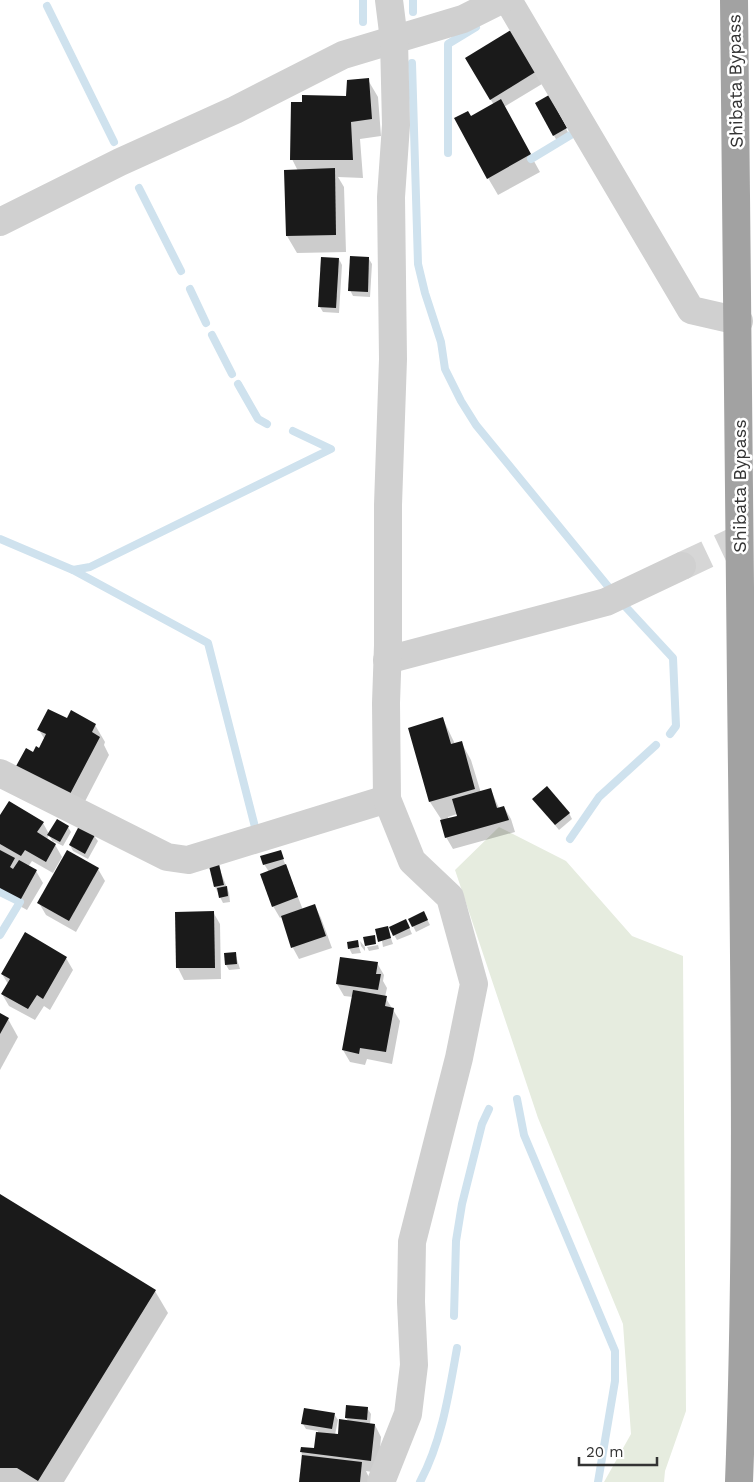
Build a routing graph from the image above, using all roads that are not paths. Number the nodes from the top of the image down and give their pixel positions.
1 (389, 0) edge
2 (501, 0) edge
3 (508, 0) edge
4 (734, 0) edge
5 (394, 40) junction
6 (0, 222) edge
7 (739, 321) junction
8 (682, 566) tunnel mouth
9 (388, 660) junction
10 (0, 773) edge
11 (387, 799) junction
12 (381, 1482) edge
13 (739, 1482) edge

1 - 5 street
2 - 5 street
3 - 7 street
4 - 7 highway, Shibata Bypass
5 - 6 street
5 - 9 street
7 - 13 highway, Shibata Bypass
8 - 9 street
9 - 11 street
10 - 11 street
11 - 12 street

